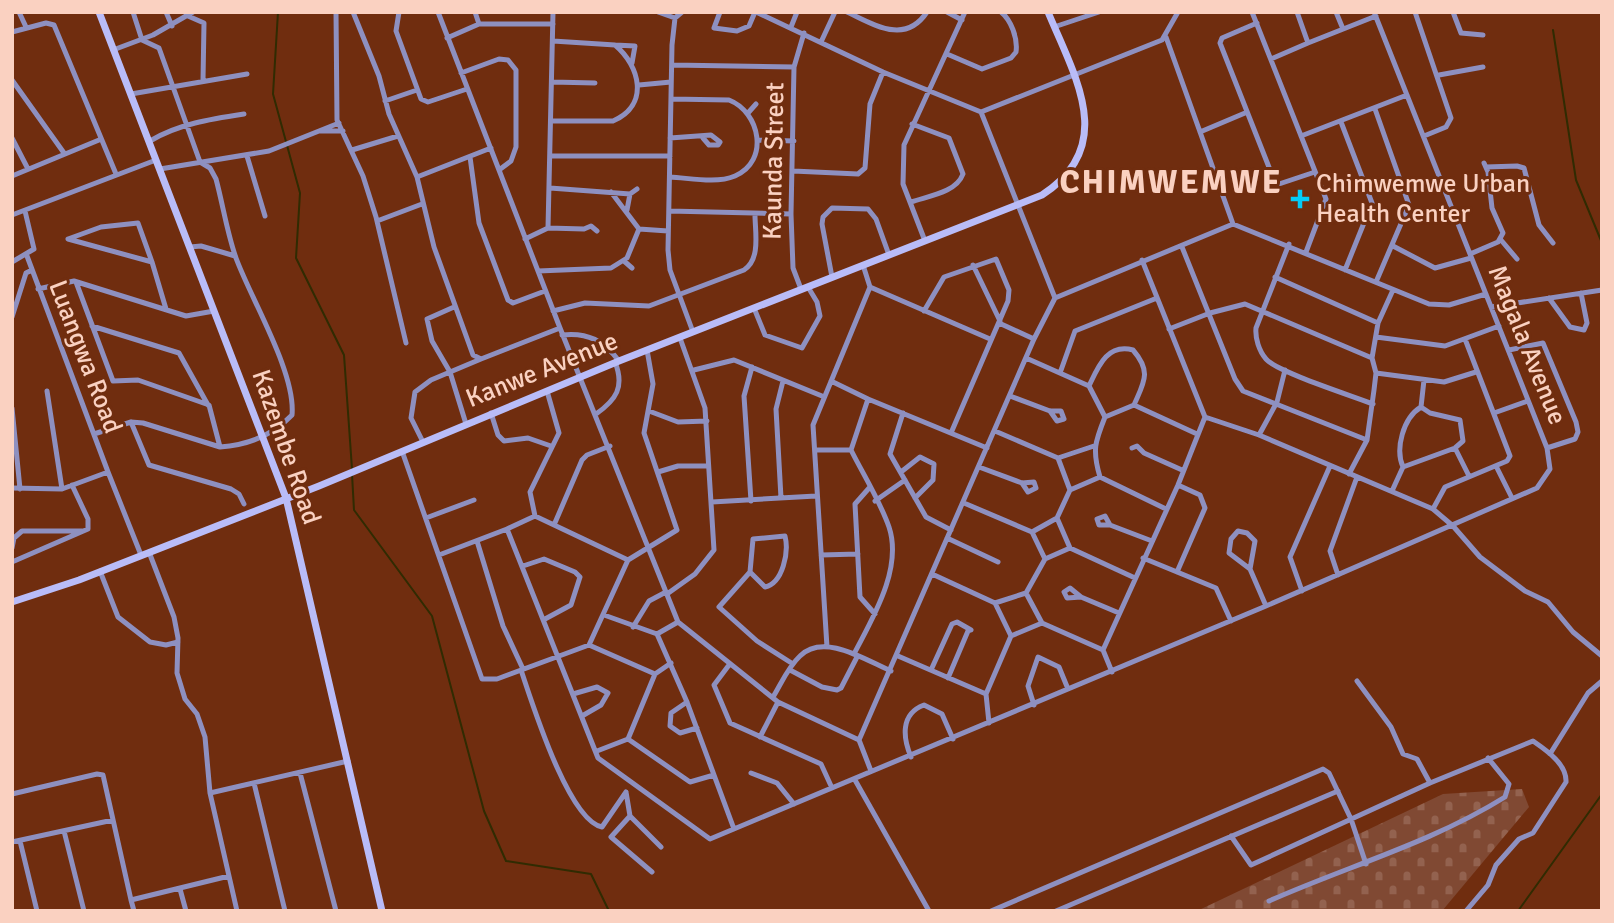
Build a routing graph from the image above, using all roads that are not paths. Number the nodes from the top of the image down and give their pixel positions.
1 (19, 12) edge
2 (99, 12) edge
3 (133, 12) edge
4 (166, 12) edge
5 (336, 12) edge
6 (354, 12) edge
7 (399, 12) edge
8 (438, 12) edge
9 (475, 12) edge
10 (553, 12) edge
11 (658, 12) edge
12 (682, 12) edge
13 (720, 12) edge
14 (756, 12) edge
15 (797, 12) edge
16 (835, 12) edge
17 (846, 12) edge
18 (928, 12) edge
19 (947, 12) edge
20 (965, 12) edge
21 (1000, 12) edge
22 (1048, 12) edge
23 (1099, 12) edge
24 (1178, 12) edge
25 (1252, 12) edge
26 (1297, 12) edge
27 (1336, 12) edge
28 (1415, 12) edge
29 (1452, 12) edge
30 (190, 14) edge
31 (1375, 14) edge
32 (674, 19) junction
33 (962, 20) junction
34 (1257, 23) junction
35 (479, 24) junction
36 (553, 24) junction
37 (172, 26) junction
38 (26, 27) junction
39 (790, 27) junction
40 (1055, 27) junction
41 (1343, 29) junction
42 (12, 33) edge
43 (804, 33) junction
44 (1483, 35) dead end
45 (447, 37) junction
46 (1167, 37) junction
47 (142, 40) junction
48 (553, 41) junction
49 (821, 42) junction
50 (1308, 43) junction
51 (615, 46) junction
52 (113, 50) junction
53 (947, 54) junction
54 (1271, 59) junction
55 (632, 63) junction
56 (672, 65) junction
57 (794, 67) junction
58 (1483, 67) dead end
59 (883, 72) junction
60 (247, 74) dead end
61 (461, 74) junction
62 (1439, 75) junction
63 (1074, 76) junction
64 (12, 80) edge
65 (203, 80) junction
66 (552, 82) junction
67 (671, 82) junction
68 (595, 83) dead end
69 (639, 85) junction
70 (172, 86) junction
71 (467, 89) junction
72 (417, 90) junction
73 (931, 90) junction
74 (131, 94) junction
75 (1407, 95) junction
76 (671, 99) junction
77 (385, 101) junction
78 (756, 104) dead end
79 (1374, 108) junction
80 (748, 113) junction
81 (981, 113) junction
82 (1245, 113) junction
83 (244, 114) dead end
84 (551, 121) junction
85 (1341, 122) junction
86 (339, 123) junction
87 (912, 124) junction
88 (187, 126) junction
89 (343, 131) junction
90 (314, 132) junction
91 (1200, 132) junction
92 (398, 135) junction
93 (1301, 136) junction
94 (1424, 136) junction
95 (12, 138) edge
96 (670, 138) junction
97 (703, 138) dead end
98 (99, 140) junction
99 (758, 140) junction
100 (150, 141) junction
101 (794, 141) junction
102 (491, 148) junction
103 (352, 150) junction
104 (64, 153) junction
105 (247, 156) junction
106 (550, 156) junction
107 (670, 156) junction
108 (470, 157) junction
109 (156, 160) junction
110 (200, 162) junction
111 (27, 169) junction
112 (160, 169) junction
113 (499, 170) junction
114 (746, 170) junction
115 (793, 171) junction
116 (1315, 172) junction
117 (116, 174) junction
118 (752, 174) dead end
119 (12, 176) edge
120 (417, 177) junction
121 (670, 177) junction
122 (550, 188) junction
123 (637, 189) dead end
124 (611, 192) junction
125 (630, 194) junction
126 (911, 202) junction
127 (422, 204) junction
128 (1019, 205) junction
129 (627, 210) junction
130 (25, 211) junction
131 (669, 211) junction
132 (792, 214) junction
133 (12, 215) edge
134 (755, 215) junction
135 (265, 216) dead end
136 (377, 221) junction
137 (1233, 224) junction
138 (548, 229) junction
139 (584, 229) dead end
140 (639, 229) junction
141 (668, 231) junction
142 (526, 239) junction
143 (1501, 240) junction
144 (925, 241) junction
145 (1553, 243) dead end
146 (1289, 244) junction
147 (1393, 246) junction
148 (190, 247) junction
149 (1182, 247) junction
150 (1306, 252) junction
151 (888, 255) junction
152 (27, 256) junction
153 (235, 256) junction
154 (1471, 256) junction
155 (1517, 259) dead end
156 (1142, 260) junction
157 (624, 261) junction
158 (12, 262) edge
159 (152, 262) junction
160 (863, 265) junction
161 (973, 265) junction
162 (632, 268) dead end
163 (32, 270) junction
164 (1345, 270) junction
165 (538, 271) junction
166 (832, 277) junction
167 (1275, 277) junction
168 (76, 282) junction
169 (1376, 282) junction
170 (870, 287) junction
171 (804, 288) junction
172 (38, 289) junction
173 (545, 290) junction
174 (1393, 290) junction
175 (1602, 290) edge
176 (1581, 293) junction
177 (1486, 294) junction
178 (680, 295) junction
179 (1055, 298) junction
180 (1157, 298) junction
181 (1549, 298) junction
182 (454, 307) junction
183 (1491, 307) junction
184 (754, 308) junction
185 (166, 309) junction
186 (214, 311) junction
187 (553, 311) junction
188 (924, 311) junction
189 (1261, 311) junction
190 (1210, 313) junction
191 (12, 317) edge
192 (999, 322) junction
193 (1378, 323) junction
194 (1499, 326) junction
195 (92, 327) junction
196 (1169, 329) junction
197 (561, 332) junction
198 (693, 332) junction
199 (1376, 337) junction
200 (680, 338) junction
201 (990, 339) junction
202 (1034, 339) junction
203 (1465, 339) junction
204 (406, 343) dead end
205 (647, 350) junction
206 (1508, 351) junction
207 (1026, 358) junction
208 (1372, 358) junction
209 (481, 359) junction
210 (617, 362) junction
211 (752, 367) junction
212 (1285, 369) junction
213 (694, 370) junction
214 (450, 372) junction
215 (1476, 372) junction
216 (1060, 373) junction
217 (1376, 373) junction
218 (582, 378) junction
219 (1424, 380) junction
220 (783, 381) junction
221 (831, 381) junction
222 (1088, 386) junction
223 (47, 391) dead end
224 (547, 391) junction
225 (822, 396) junction
226 (1010, 396) junction
227 (869, 399) junction
228 (1528, 401) junction
229 (1277, 402) junction
230 (1373, 404) junction
231 (209, 405) junction
232 (1134, 405) junction
233 (1421, 407) junction
234 (12, 408) edge
235 (649, 411) junction
236 (1050, 411) dead end
237 (491, 413) junction
238 (903, 413) junction
239 (1494, 413) junction
240 (596, 414) junction
241 (1105, 417) junction
242 (1205, 417) junction
243 (707, 421) junction
244 (131, 422) junction
245 (466, 424) junction
246 (995, 430) junction
247 (951, 433) junction
248 (94, 434) junction
249 (1197, 434) junction
250 (1259, 435) junction
251 (263, 437) junction
252 (1367, 440) junction
253 (424, 442) junction
254 (551, 446) junction
255 (610, 446) junction
256 (1094, 446) junction
257 (220, 447) junction
258 (986, 448) junction
259 (1455, 448) junction
260 (1547, 448) junction
261 (815, 450) junction
262 (851, 450) junction
263 (402, 451) junction
264 (1144, 453) dead end
265 (1058, 458) junction
266 (708, 466) junction
267 (1330, 466) junction
268 (1496, 466) junction
269 (979, 467) junction
270 (1403, 467) junction
271 (1182, 470) junction
272 (108, 472) junction
273 (658, 472) junction
274 (901, 472) junction
275 (1349, 474) junction
276 (1469, 476) junction
277 (1100, 477) junction
278 (1357, 477) junction
279 (905, 480) junction
280 (1023, 483) dead end
281 (72, 485) junction
282 (1178, 485) junction
283 (870, 487) junction
284 (12, 488) edge
285 (20, 489) junction
286 (62, 489) junction
287 (1070, 490) junction
288 (1392, 491) junction
289 (816, 496) junction
290 (286, 498) junction
291 (781, 498) junction
292 (915, 498) junction
293 (1512, 498) junction
294 (474, 500) dead end
295 (751, 501) junction
296 (876, 501) junction
297 (712, 502) junction
298 (244, 503) dead end
299 (964, 503) junction
300 (1167, 509) junction
301 (1433, 509) junction
302 (535, 516) junction
303 (426, 518) junction
304 (1057, 518) junction
305 (554, 525) junction
306 (1110, 525) dead end
307 (1453, 526) junction
308 (507, 529) junction
309 (951, 530) junction
310 (85, 531) junction
311 (1032, 532) junction
312 (947, 538) junction
313 (477, 541) junction
314 (1152, 541) junction
315 (12, 548) edge
316 (1070, 548) junction
317 (649, 549) junction
318 (145, 554) junction
319 (859, 554) junction
320 (439, 555) junction
321 (821, 555) junction
322 (1143, 558) junction
323 (628, 559) junction
324 (1045, 559) junction
325 (12, 562) edge
326 (999, 562) dead end
327 (523, 566) junction
328 (1250, 569) junction
329 (100, 571) junction
330 (751, 572) junction
331 (1177, 572) junction
332 (932, 574) junction
333 (1338, 575) junction
334 (1135, 578) junction
335 (1302, 591) junction
336 (666, 593) junction
337 (1026, 593) junction
338 (1081, 597) dead end
339 (12, 602) edge
340 (995, 603) junction
341 (1266, 606) junction
342 (1119, 613) junction
343 (875, 614) junction
344 (604, 615) junction
345 (545, 618) junction
346 (1231, 621) junction
347 (678, 622) junction
348 (1042, 623) junction
349 (633, 627) junction
350 (657, 634) junction
351 (1012, 636) junction
352 (178, 642) junction
353 (589, 645) junction
354 (827, 647) junction
355 (1103, 650) junction
356 (856, 655) junction
357 (898, 656) junction
358 (1602, 656) edge
359 (559, 657) junction
360 (671, 663) junction
361 (729, 665) junction
362 (792, 667) junction
363 (522, 670) junction
364 (931, 670) junction
365 (891, 671) junction
366 (1112, 672) junction
367 (655, 674) junction
368 (948, 678) junction
369 (1357, 681) dead end
370 (1602, 681) edge
371 (1068, 689) junction
372 (573, 694) junction
373 (986, 694) junction
374 (776, 700) junction
375 (687, 702) junction
376 (1034, 705) junction
377 (582, 716) junction
378 (989, 723) junction
379 (697, 728) junction
380 (760, 737) junction
381 (953, 739) junction
382 (628, 740) junction
383 (859, 740) junction
384 (597, 751) junction
385 (1550, 754) junction
386 (911, 757) junction
387 (1488, 758) junction
388 (348, 761) junction
389 (871, 771) junction
390 (300, 773) junction
391 (751, 773) dead end
392 (714, 775) junction
393 (855, 780) junction
394 (627, 781) junction
395 (254, 783) junction
396 (1430, 783) junction
397 (832, 789) junction
398 (1338, 791) junction
399 (626, 792) junction
400 (210, 793) junction
401 (12, 794) edge
402 (794, 804) junction
403 (630, 816) junction
404 (1351, 819) junction
405 (113, 820) junction
406 (734, 829) junction
407 (64, 831) junction
408 (1231, 836) junction
409 (20, 841) junction
410 (12, 842) edge
411 (661, 847) dead end
412 (1366, 864) junction
413 (652, 872) dead end
414 (229, 876) junction
415 (180, 889) junction
416 (131, 900) junction
417 (1269, 901) dead end
418 (37, 911) edge
419 (84, 911) edge
420 (134, 911) edge
421 (186, 911) edge
422 (237, 911) edge
423 (285, 911) edge
424 (335, 911) edge
425 (382, 911) edge
426 (929, 911) edge
427 (991, 911) edge
428 (1056, 911) edge
429 (1466, 911) edge

1 - 38 street
2 - 52 main road, Kazembe Road
3 - 47 street
4 - 37 street
5 - 86 street
6 - 77 street
7 - 72 street
8 - 45 street
9 - 35 street
10 - 36 street
11 - 32 street
12 - 32 street
13 - 14 street
14 - 39 street
15 - 39 street
16 - 49 street
17 - 18 street
19 - 33 street
20 - 33 street
21 - 53 street
22 - 40 main road
23 - 40 street
24 - 46 street
25 - 34 street
26 - 50 street
27 - 41 street
28 - 62 street
29 - 44 street
30 - 37 street
30 - 65 street
31 - 41 street
31 - 75 street, Magala Avenue
32 - 56 street
33 - 53 street
34 - 54 street
34 - 82 street
35 - 36 street
35 - 45 street
36 - 48 street
37 - 47 street
38 - 42 street
38 - 98 street
39 - 43 street
40 - 63 main road
41 - 50 street
43 - 49 street
43 - 57 street, Kaunda Street
45 - 61 street
46 - 63 street
46 - 91 street
47 - 52 street
47 - 70 street
48 - 51 street
48 - 66 street
49 - 59 street
50 - 54 street
51 - 55 street
51 - 55 street
52 - 74 main road, Kazembe Road
53 - 73 street
54 - 93 street
55 - 69 street
56 - 57 street
56 - 67 street
57 - 101 street, Kaunda Street
58 - 62 street
59 - 73 street
59 - 115 street
60 - 65 street
61 - 71 street
61 - 113 street
62 - 94 street
63 - 81 street
63 - 128 main road, Kanwe Avenue
64 - 104 street
65 - 70 street
66 - 68 street
66 - 84 street
67 - 69 street
67 - 76 street
69 - 84 street
70 - 74 street
70 - 88 street
71 - 72 street
71 - 102 street
72 - 77 street
73 - 81 street
73 - 87 street
74 - 100 main road, Kazembe Road
75 - 79 street
75 - 94 street, Magala Avenue
76 - 80 street
76 - 96 street
77 - 92 street
78 - 80 street
79 - 85 street
79 - 147 street
80 - 99 street
81 - 128 street
82 - 91 street
82 - 116 street
83 - 88 street
84 - 106 street
85 - 93 street
85 - 164 street
86 - 89 street
86 - 90 street
87 - 126 street
87 - 126 street
88 - 100 street
88 - 110 street
89 - 90 street
89 - 103 street
90 - 105 street
91 - 137 street
92 - 103 street
92 - 120 street
93 - 116 street
94 - 154 street, Magala Avenue
95 - 111 street
96 - 97 street
96 - 107 street
98 - 104 street
98 - 117 street
99 - 101 street
99 - 114 street
100 - 109 main road, Kazembe Road
101 - 115 street, Kaunda Street
102 - 108 street
102 - 113 street
103 - 136 street
104 - 111 street
105 - 110 street
105 - 135 street
106 - 107 street
106 - 122 street
107 - 121 street
108 - 120 street
108 - 173 street
109 - 112 main road, Kazembe Road
109 - 117 street
110 - 112 street
110 - 153 street
111 - 119 street
112 - 148 main road, Kazembe Road
113 - 142 street
114 - 118 street
114 - 121 street
115 - 132 street, Kaunda Street
116 - 150 street
117 - 130 street
120 - 127 street
121 - 131 street
122 - 124 street
122 - 138 street
123 - 125 street
124 - 125 street
124 - 129 street
125 - 129 street
126 - 144 street
127 - 136 street
127 - 182 street
128 - 144 main road, Kanwe Avenue
128 - 179 street
129 - 140 street
130 - 133 street
130 - 152 street
131 - 134 street
131 - 141 street
132 - 134 street
132 - 171 street, Kaunda Street
134 - 178 street
136 - 204 street
137 - 146 street
137 - 149 street
138 - 139 street
138 - 142 street
140 - 141 street
140 - 157 street
141 - 178 street
142 - 165 street
143 - 145 street
143 - 154 street
143 - 155 street
144 - 151 main road, Kanwe Avenue
146 - 150 street
146 - 167 street
147 - 154 street
147 - 169 street
148 - 153 street
148 - 186 main road, Kazembe Road
149 - 156 street
149 - 190 street
150 - 164 street
151 - 160 main road, Kanwe Avenue
151 - 166 street
152 - 158 street
152 - 163 street, Luangwa Road
153 - 251 street
154 - 177 street, Magala Avenue
156 - 179 street
156 - 180 street
157 - 162 street
157 - 165 street
159 - 159 street
159 - 185 street
160 - 166 main road, Kanwe Avenue
160 - 170 street
161 - 188 street
161 - 192 street
161 - 192 street
163 - 172 street, Luangwa Road
163 - 191 street
164 - 169 street
165 - 173 street
166 - 171 main road, Kanwe Avenue
167 - 189 street
167 - 193 street
168 - 172 street
168 - 185 street
168 - 195 street
169 - 174 street
170 - 188 street
170 - 221 street
171 - 184 main road, Kanwe Avenue
171 - 184 street, Kaunda Street
172 - 248 street, Luangwa Road
173 - 187 street
174 - 177 street
174 - 193 street
175 - 176 street
176 - 181 street
176 - 181 street
177 - 183 street, Magala Avenue
178 - 187 street
178 - 198 street
179 - 202 street
180 - 196 street
180 - 216 street
181 - 183 street
182 - 209 street
182 - 214 street
183 - 194 street, Magala Avenue
184 - 198 main road, Kanwe Avenue
185 - 186 street
186 - 251 main road, Kazembe Road
187 - 197 street
188 - 201 street
189 - 190 street
189 - 208 street
189 - 212 street
190 - 196 street
190 - 229 street
192 - 201 street
192 - 202 street
193 - 199 street
194 - 203 street
194 - 206 street, Magala Avenue
195 - 231 street
195 - 231 street
196 - 242 street
197 - 209 street
197 - 210 street
197 - 218 street
198 - 200 main road, Kanwe Avenue
199 - 203 street
199 - 208 street
200 - 205 main road, Kanwe Avenue
200 - 213 street
201 - 247 street
202 - 207 street
203 - 215 street
205 - 210 main road, Kanwe Avenue
205 - 235 street
206 - 228 street, Magala Avenue
206 - 260 street
207 - 216 street
207 - 226 street
208 - 217 street
209 - 214 street
210 - 218 main road, Kanwe Avenue
210 - 240 street
211 - 213 street
211 - 220 street
211 - 295 street
212 - 229 street
212 - 230 street
213 - 243 street
214 - 245 street
214 - 253 street
215 - 219 street
215 - 239 street
216 - 222 street
217 - 219 street
217 - 230 street
218 - 224 main road, Kanwe Avenue
218 - 240 street
219 - 233 street
220 - 225 street
220 - 291 street
221 - 225 street
221 - 227 street
222 - 232 street
222 - 241 street
223 - 286 street
224 - 237 main road, Kanwe Avenue
224 - 254 street
225 - 261 street
226 - 236 street
226 - 246 street
227 - 238 street
227 - 262 street
228 - 239 street
228 - 260 street, Magala Avenue
229 - 250 street
229 - 252 street
230 - 252 street
231 - 257 street
232 - 241 street
232 - 249 street
233 - 259 street
233 - 270 street
234 - 285 street
235 - 243 street
235 - 273 street
237 - 245 main road, Kanwe Avenue
237 - 254 street
238 - 247 street
238 - 274 street
239 - 268 street
240 - 255 street
241 - 256 street
242 - 249 street
242 - 250 street
243 - 266 street
244 - 248 street
244 - 257 street
244 - 298 street
245 - 253 main road, Kanwe Avenue
246 - 258 street
246 - 265 street
247 - 258 street
248 - 272 street, Luangwa Road
249 - 271 street
250 - 267 street
251 - 257 street
251 - 290 main road, Kazembe Road
252 - 275 street
253 - 263 main road, Kanwe Avenue
254 - 302 street
255 - 305 street
255 - 317 street
256 - 265 street
256 - 277 street
258 - 269 street
259 - 270 street
259 - 276 street
260 - 293 street, Magala Avenue
261 - 262 street
261 - 289 street
262 - 283 street
263 - 290 main road, Kanwe Avenue
263 - 303 street
264 - 271 street
265 - 287 street
266 - 273 street
266 - 297 street
267 - 275 street
267 - 335 street
268 - 276 street
268 - 293 street
269 - 280 street
269 - 299 street
270 - 288 street
271 - 282 street
272 - 281 street
272 - 318 street, Luangwa Road
273 - 317 street
274 - 279 street
274 - 292 street
275 - 278 street
276 - 301 street
277 - 287 street
277 - 300 street
278 - 288 street
278 - 333 street
279 - 292 street
279 - 296 street
281 - 286 street
281 - 310 street
282 - 300 street
282 - 331 street
283 - 296 street
283 - 319 street
284 - 285 street
285 - 286 street
287 - 304 street
288 - 301 street
289 - 291 street
289 - 321 street
290 - 318 main road, Kanwe Avenue
290 - 388 main road, Kazembe Road
291 - 295 street
292 - 309 street
293 - 307 street, Magala Avenue
294 - 303 street
295 - 297 street
296 - 343 street
297 - 336 street
299 - 309 street
299 - 311 street
300 - 314 street
301 - 307 street
302 - 305 street
302 - 308 street
303 - 320 street
304 - 311 street
304 - 316 street
305 - 323 street
306 - 314 street
307 - 333 street, Magala Avenue
307 - 358 street
308 - 313 street
308 - 327 street
309 - 312 street
310 - 315 street
310 - 325 street
311 - 324 street
312 - 326 street
312 - 332 street
313 - 320 street
313 - 363 street
314 - 322 street
316 - 324 street
316 - 334 street
317 - 323 street
317 - 336 street
318 - 329 main road, Kanwe Avenue
318 - 352 street, Luangwa Road
319 - 321 street
319 - 343 street
320 - 363 street
321 - 354 street
322 - 331 street
322 - 334 street
323 - 344 street
324 - 337 street
327 - 345 street
327 - 345 street
328 - 328 street
328 - 341 street
329 - 339 main road, Kanwe Avenue
329 - 352 street
330 - 330 street
330 - 362 street
331 - 346 street
332 - 340 street
332 - 357 street
333 - 335 street, Magala Avenue
334 - 342 street
335 - 341 street, Magala Avenue
336 - 347 street
336 - 349 street
337 - 340 street
337 - 348 street
338 - 342 street
340 - 351 street
341 - 346 street, Magala Avenue
342 - 355 street
343 - 356 street
344 - 349 street
344 - 353 street
345 - 359 street
346 - 366 street, Magala Avenue
347 - 350 street
347 - 361 street
348 - 351 street
348 - 355 street
349 - 350 street
350 - 360 street
351 - 373 street
352 - 400 street, Luangwa Road
353 - 359 street
353 - 367 street
354 - 356 street
354 - 362 street
355 - 366 street
356 - 362 street
356 - 365 street
357 - 364 street
357 - 365 street
359 - 363 street
359 - 372 street
360 - 367 street
360 - 375 street
361 - 374 street
361 - 380 street
362 - 374 street
363 - 399 street
364 - 368 street
364 - 368 street
365 - 383 street
366 - 371 street, Magala Avenue
367 - 382 street
368 - 373 street
369 - 396 street
370 - 385 street
371 - 376 street, Magala Avenue
371 - 376 street
372 - 377 street
372 - 377 street
373 - 378 street
374 - 380 street
374 - 383 street
375 - 379 street
375 - 379 street
376 - 378 street, Magala Avenue
377 - 384 street
378 - 381 street, Magala Avenue
379 - 392 street
380 - 397 street
381 - 386 street, Magala Avenue
381 - 386 street
382 - 384 street
382 - 392 street
383 - 389 street
384 - 394 street
385 - 387 street
385 - 429 street
386 - 389 street, Magala Avenue
387 - 396 street
387 - 412 street
388 - 390 street
388 - 425 main road, Kazembe Road
389 - 393 street, Magala Avenue
390 - 395 street
390 - 424 street
391 - 402 street
392 - 406 street
393 - 397 street, Magala Avenue
393 - 426 street
394 - 399 street
394 - 406 street, Magala Avenue
395 - 400 street
395 - 423 street
396 - 404 street
397 - 402 street, Magala Avenue
398 - 404 street
398 - 408 street
398 - 427 street
399 - 403 street
400 - 414 street, Luangwa Road
401 - 405 street
402 - 406 street, Magala Avenue
403 - 411 street
403 - 413 street
404 - 408 street
404 - 412 street
405 - 407 street
405 - 416 street
407 - 409 street
407 - 419 street
408 - 428 street
409 - 410 street
409 - 418 street
412 - 417 street
414 - 415 street
414 - 422 street, Luangwa Road
415 - 416 street
415 - 421 street
416 - 420 street

